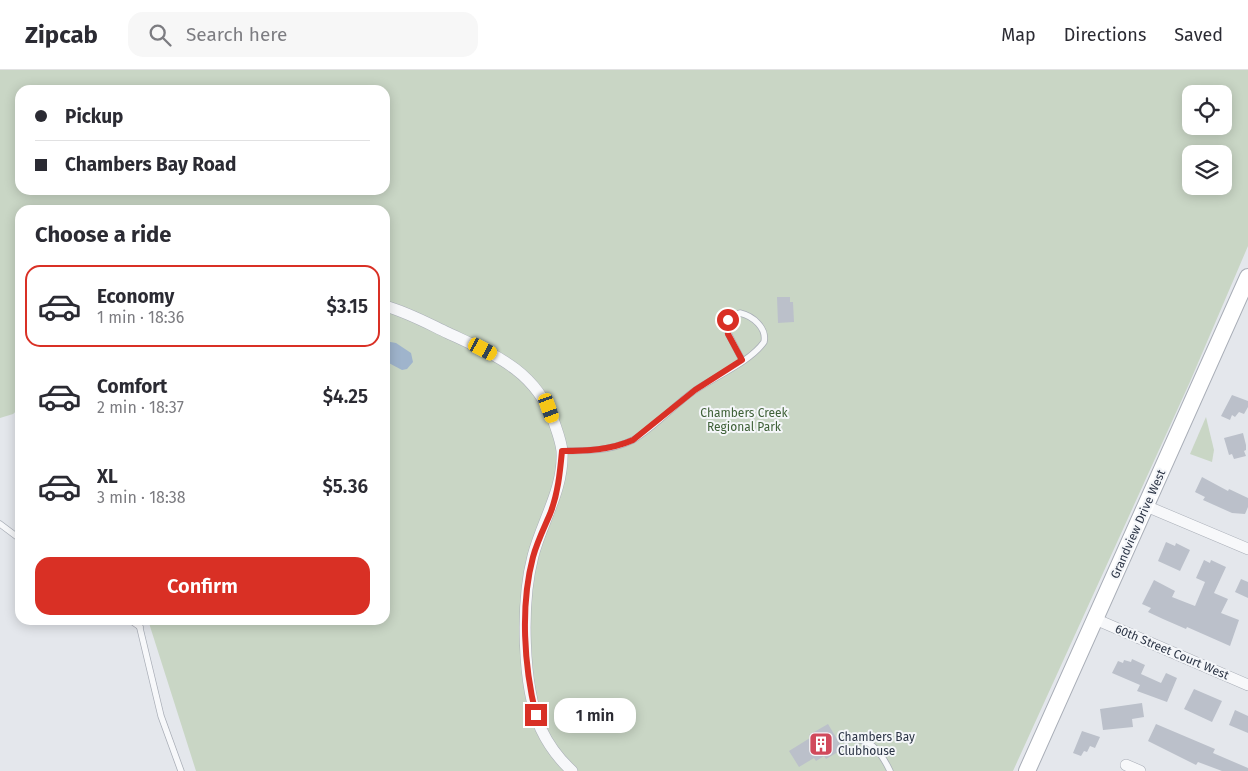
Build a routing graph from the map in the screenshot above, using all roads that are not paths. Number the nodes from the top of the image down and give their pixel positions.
1 (1247, 285) edge
2 (390, 308) edge
3 (742, 360) junction
4 (562, 451) junction
5 (1149, 507) junction
6 (0, 524) edge
7 (15, 534) edge
8 (1248, 549) edge
9 (1099, 620) junction
10 (136, 625) edge
11 (139, 625) edge
12 (140, 628) junction
13 (1248, 685) edge
14 (846, 740) dead end
15 (1126, 765) dead end
16 (181, 771) edge
17 (572, 771) edge
18 (890, 771) edge
19 (1027, 771) edge
20 (1036, 771) edge
21 (1140, 771) edge

1 - 5 street, Grandview Drive West
2 - 4 street
3 - 3 lane
3 - 4 lane
4 - 17 street
5 - 8 street
5 - 9 street, Grandview Drive West
6 - 7 lane
9 - 13 street, 60th Street Court West
9 - 19 street, Grandview Drive West
9 - 20 street, Grandview Drive West
10 - 12 lane
11 - 12 lane
12 - 16 lane
14 - 18 lane
15 - 21 street

